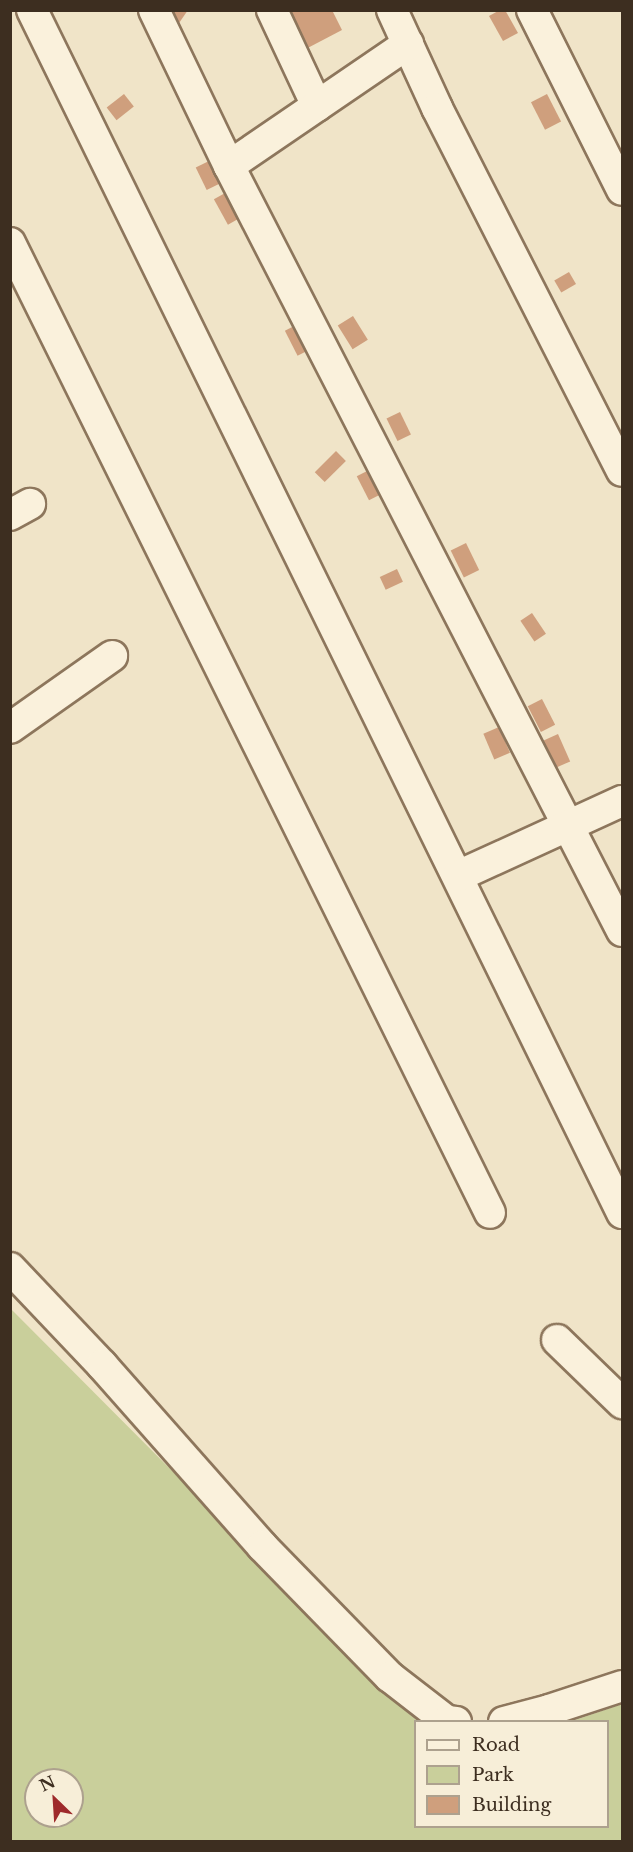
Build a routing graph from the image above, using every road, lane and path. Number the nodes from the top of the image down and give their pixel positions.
1 (32, 10) edge
2 (154, 10) edge
3 (272, 10) edge
4 (392, 10) edge
5 (532, 10) edge
6 (408, 44) junction
7 (317, 106) junction
8 (229, 166) junction
9 (622, 190) edge
10 (10, 243) edge
11 (622, 471) edge
12 (112, 656) dead end
13 (10, 728) edge
14 (622, 801) edge
15 (568, 828) junction
16 (459, 876) junction
17 (622, 931) edge
18 (490, 1213) dead end
19 (622, 1213) edge
20 (10, 1268) edge
21 (557, 1340) dead end
22 (622, 1402) edge
23 (622, 1686) edge
24 (446, 1720) edge
25 (512, 1720) edge

1 - 16 street
2 - 8 street
3 - 7 street
4 - 6 street
5 - 9 street
6 - 7 street
6 - 11 street
7 - 8 street
8 - 15 street
10 - 18 street
12 - 13 street
14 - 15 street
15 - 16 street
15 - 17 street
16 - 19 street
20 - 24 street
21 - 22 street
23 - 25 street

